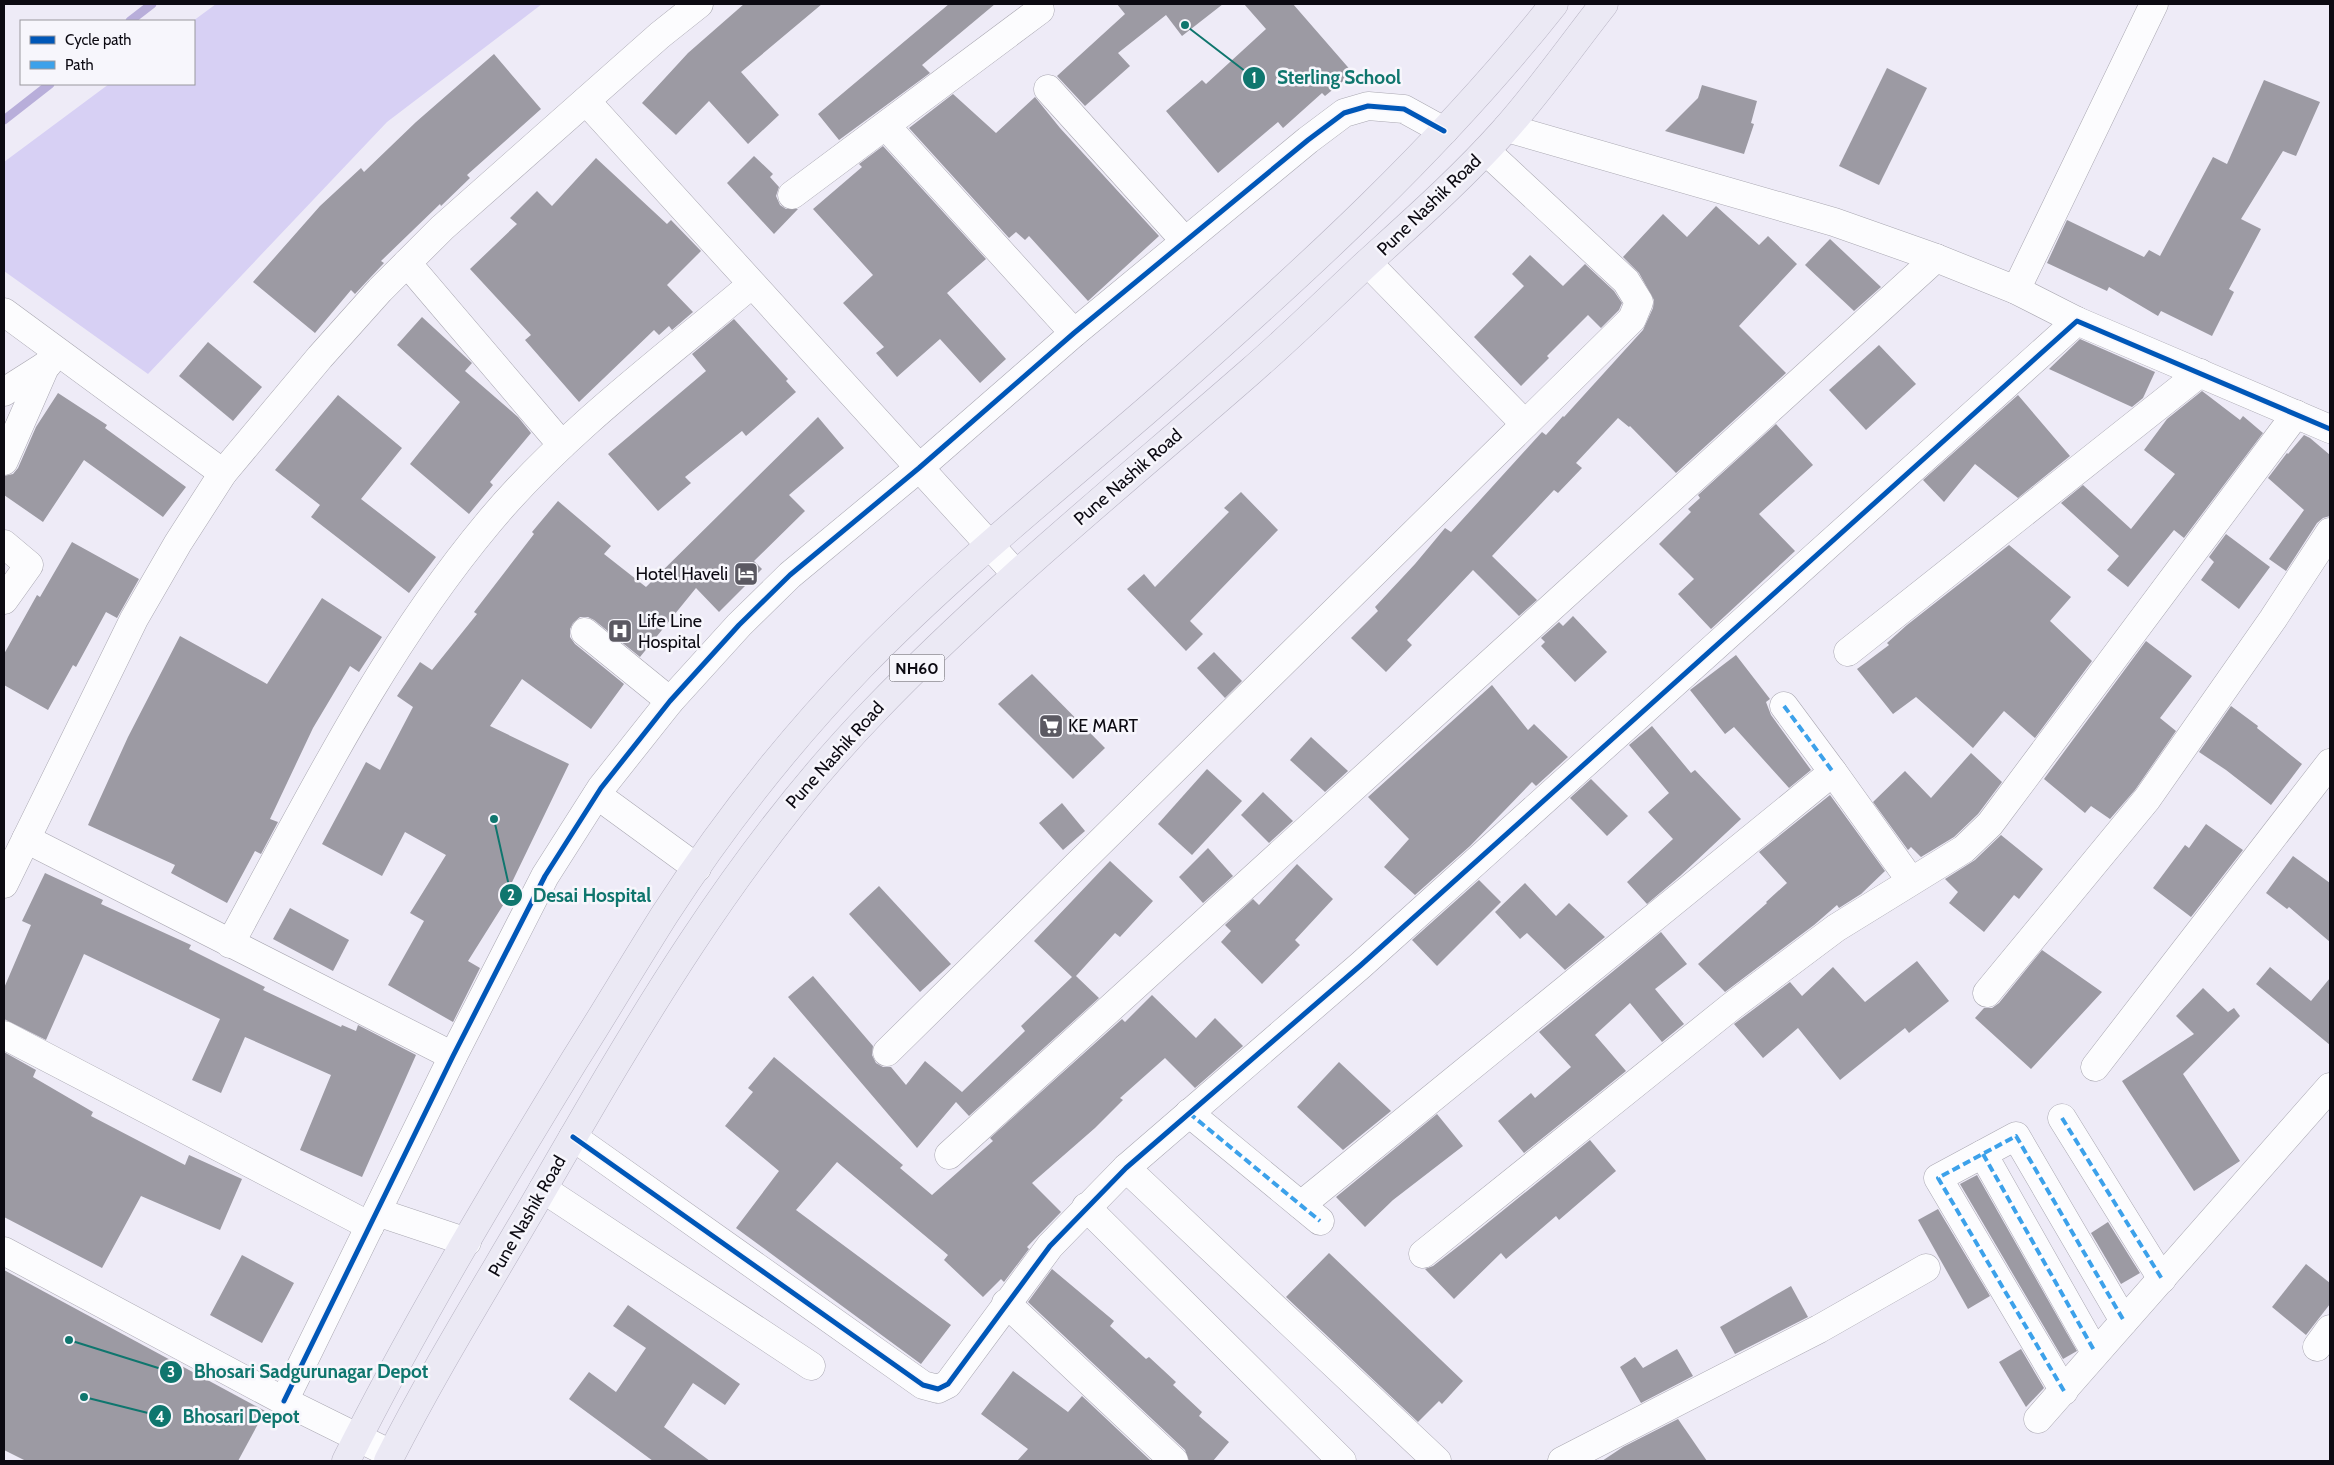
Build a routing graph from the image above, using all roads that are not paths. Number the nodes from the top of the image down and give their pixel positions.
1 (699, 4) edge
2 (1554, 4) edge
3 (1604, 4) edge
4 (2154, 4) edge
5 (1040, 10) dead end
6 (1048, 89) dead end
7 (586, 101) junction
8 (886, 126) junction
9 (1507, 128) junction
10 (1444, 131) junction
11 (1486, 150) junction
12 (792, 195) dead end
13 (1185, 241) junction
14 (1936, 258) junction
15 (407, 263) junction
16 (1368, 263) junction
17 (751, 285) junction
18 (2016, 290) junction
19 (4, 312) edge
20 (2077, 321) junction
21 (1074, 333) junction
22 (54, 360) junction
23 (2200, 373) junction
24 (4, 392) edge
25 (2296, 414) junction
26 (1525, 424) junction
27 (2330, 429) edge
28 (562, 445) junction
29 (4, 461) edge
30 (919, 468) junction
31 (223, 473) junction
32 (2330, 532) edge
33 (4, 544) edge
34 (990, 544) junction
35 (1016, 574) junction
36 (4, 600) edge
37 (585, 632) dead end
38 (1848, 652) dead end
39 (670, 701) junction
40 (1784, 706) dead end
41 (2330, 763) edge
42 (1833, 772) junction
43 (597, 794) junction
44 (26, 839) junction
45 (697, 868) junction
46 (1912, 881) junction
47 (4, 884) edge
48 (230, 944) junction
49 (1987, 993) dead end
50 (4, 1035) edge
51 (887, 1052) dead end
52 (453, 1056) junction
53 (2095, 1067) dead end
54 (2330, 1087) edge
55 (1189, 1113) junction
56 (2062, 1118) dead end
57 (573, 1137) junction
58 (1983, 1154) junction
59 (949, 1155) dead end
60 (1126, 1168) junction
61 (543, 1189) junction
62 (1086, 1207) junction
63 (374, 1219) junction
64 (467, 1242) junction
65 (4, 1251) edge
66 (1423, 1254) dead end
67 (1926, 1268) dead end
68 (2162, 1279) junction
69 (1006, 1303) junction
70 (2124, 1321) junction
71 (2095, 1352) junction
72 (810, 1366) dead end
73 (2064, 1391) junction
74 (284, 1401) junction
75 (2038, 1419) dead end
76 (352, 1450) edge
77 (389, 1458) edge
78 (1174, 1461) edge
79 (1342, 1461) edge
80 (1437, 1461) edge
81 (1562, 1461) edge

1 - 7 street
2 - 10 highway, NH60
3 - 9 highway, Pune Nashik Road / NH60
4 - 18 street
5 - 8 street
6 - 13 street
7 - 15 street
7 - 17 street
8 - 12 street
8 - 21 street
9 - 11 highway, Pune Nashik Road / NH60
9 - 14 street
10 - 13 street
10 - 34 highway, NH60
11 - 16 highway, Pune Nashik Road / NH60
11 - 26 street
13 - 21 street
14 - 18 street
14 - 59 street
15 - 28 street
15 - 31 street
16 - 26 street
16 - 35 highway, Pune Nashik Road / NH60
17 - 28 street
17 - 30 street
18 - 20 street
19 - 22 street
20 - 23 street
20 - 55 street
21 - 30 street
22 - 24 street
22 - 29 street
22 - 31 street
23 - 25 street
23 - 38 street
25 - 27 street
25 - 46 street
26 - 51 street
28 - 48 street
30 - 34 street
30 - 39 street
31 - 44 street
32 - 49 street
33 - 36 street
34 - 35 street
34 - 45 highway, NH60
35 - 57 highway, Pune Nashik Road / NH60
37 - 39 street
39 - 43 street
40 - 42 street
41 - 53 street
42 - 46 street
42 - 55 street
43 - 45 street
43 - 52 street
44 - 47 street
44 - 48 street
45 - 64 highway, NH60
46 - 66 street
48 - 52 street
50 - 63 street
52 - 63 street
54 - 68 street
55 - 60 street
56 - 68 street
57 - 61 highway, Pune Nashik Road / NH60
57 - 69 street
58 - 70 street
58 - 71 street
58 - 73 street
60 - 62 street
60 - 80 street
61 - 72 street
61 - 77 highway, Pune Nashik Road / NH60
62 - 69 street
62 - 79 street
63 - 64 street
63 - 74 street
64 - 76 highway, NH60
65 - 74 street
67 - 81 street
68 - 70 street
69 - 78 street
70 - 71 street
71 - 73 street
73 - 75 street
74 - 76 street
76 - 77 street

